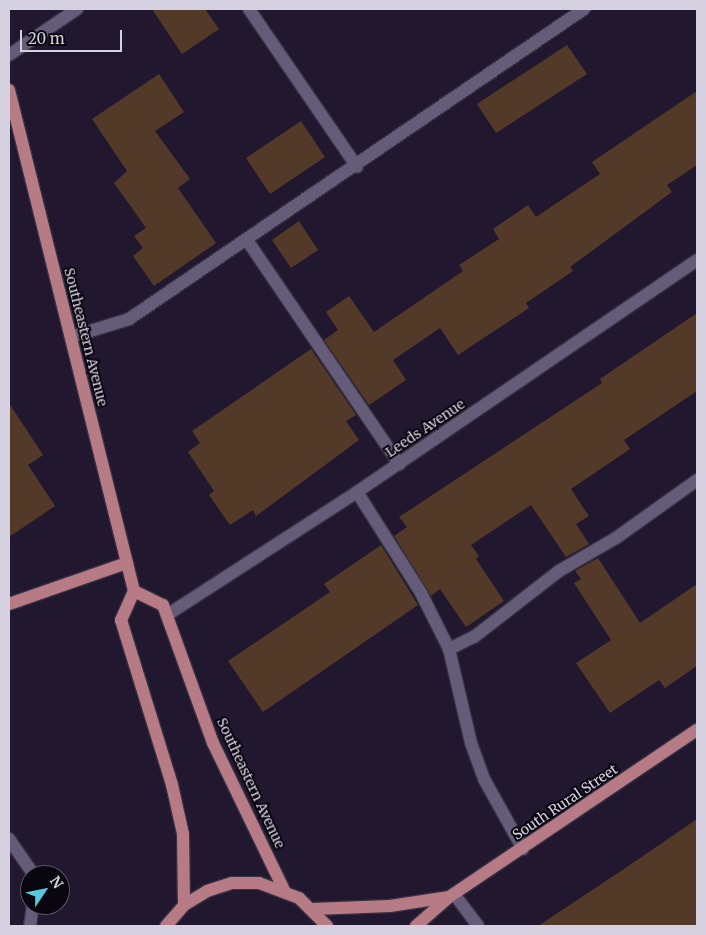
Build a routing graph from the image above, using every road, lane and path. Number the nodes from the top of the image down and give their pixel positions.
1 (77, 9) edge
2 (249, 9) edge
3 (584, 9) edge
4 (9, 55) edge
5 (9, 90) edge
6 (357, 167) junction
7 (247, 240) junction
8 (697, 260) edge
9 (71, 337) junction
10 (399, 464) junction
11 (697, 480) edge
12 (357, 492) junction
13 (127, 563) junction
14 (134, 591) junction
15 (9, 604) edge
16 (166, 615) junction
17 (449, 649) junction
18 (697, 730) edge
19 (9, 839) edge
20 (523, 849) junction
21 (27, 865) edge
22 (284, 890) junction
23 (451, 896) junction
24 (184, 905) junction
25 (313, 909) junction
26 (166, 926) edge
27 (327, 926) edge
28 (416, 926) edge
29 (478, 926) edge

1 - 4 street
2 - 6 street
3 - 6 street
5 - 9 main road, Southeastern Avenue
6 - 7 street
7 - 9 street
7 - 10 street
8 - 10 street, Leeds Avenue
9 - 13 main road, Southeastern Avenue
10 - 12 street, Leeds Avenue
11 - 17 street
12 - 16 street, Leeds Avenue
12 - 17 street
13 - 14 main road, Southeastern Avenue
13 - 15 main road
14 - 16 main road, Southeastern Avenue
14 - 24 main road
16 - 22 main road, Southeastern Avenue
17 - 20 street
18 - 20 main road, South Rural Street
19 - 21 street
20 - 23 main road, South Rural Street
22 - 24 main road
22 - 25 main road
23 - 25 main road, South Rural Street
23 - 28 main road, South Rural Street
23 - 29 street
24 - 26 main road
25 - 27 main road

